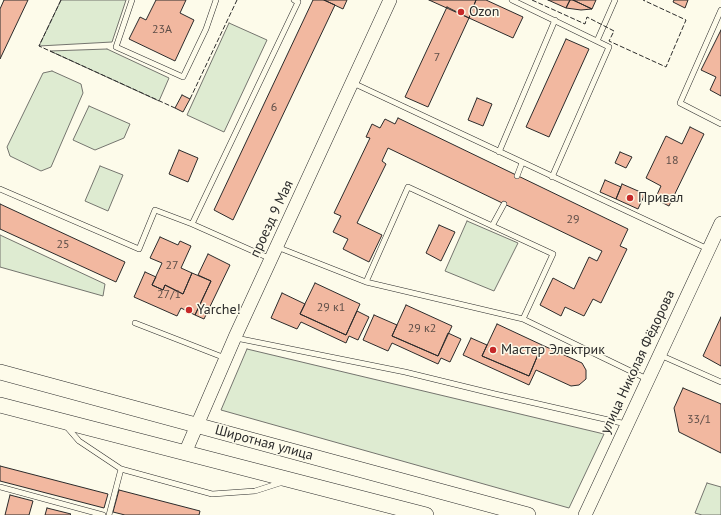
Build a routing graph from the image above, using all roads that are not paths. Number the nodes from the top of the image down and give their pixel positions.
1 (132, 0) edge
2 (216, 0) edge
3 (294, 0) edge
4 (390, 0) edge
5 (512, 0) edge
6 (616, 0) edge
7 (721, 10) edge
8 (555, 20) junction
9 (597, 41) junction
10 (352, 82) junction
11 (721, 124) edge
12 (499, 152) junction
13 (522, 163) junction
14 (517, 176) dead end
15 (552, 177) junction
16 (0, 189) edge
17 (504, 204) dead end
18 (721, 223) edge
19 (192, 224) junction
20 (492, 226) junction
21 (708, 250) junction
22 (274, 253) junction
23 (366, 282) junction
24 (523, 319) junction
25 (135, 322) dead end
26 (235, 337) junction
27 (659, 355) junction
28 (226, 358) junction
29 (0, 372) edge
30 (648, 379) junction
31 (721, 382) edge
32 (0, 404) edge
33 (61, 420) junction
34 (626, 424) junction
35 (197, 425) junction
36 (185, 453) junction
37 (121, 469) junction
38 (289, 480) junction
39 (0, 487) edge
40 (103, 515) edge
41 (109, 515) edge
42 (426, 515) edge
43 (528, 515) edge
44 (585, 515) edge

1 - 2 lane
3 - 19 lane
4 - 10 street, проезд 9 Мая
5 - 8 lane
6 - 9 lane
7 - 11 lane
8 - 9 lane
8 - 12 lane
9 - 15 lane
10 - 12 lane
10 - 22 street, проезд 9 Мая
12 - 13 lane
13 - 14 lane
13 - 15 lane
15 - 21 lane
16 - 19 lane
17 - 20 lane
18 - 21 street, улица Николая Фёдорова
19 - 22 lane
20 - 23 lane
20 - 24 lane
21 - 27 street, улица Николая Фёдорова
22 - 23 lane
22 - 26 street, проезд 9 Мая
23 - 24 lane
24 - 30 lane
25 - 28 lane
26 - 28 street, проезд 9 Мая
26 - 34 lane
27 - 30 street, улица Николая Фёдорова
27 - 31 lane
28 - 35 street, проезд 9 Мая
29 - 35 main road, Широтная улица
30 - 34 street, улица Николая Фёдорова
32 - 33 main road, Широтная улица
33 - 36 main road, Широтная улица
33 - 37 lane
34 - 44 street, улица Николая Фёдорова
35 - 36 street, проезд 9 Мая
35 - 43 main road, Широтная улица
36 - 38 main road, Широтная улица
37 - 38 lane
37 - 41 lane
38 - 42 main road, Широтная улица
39 - 40 lane

